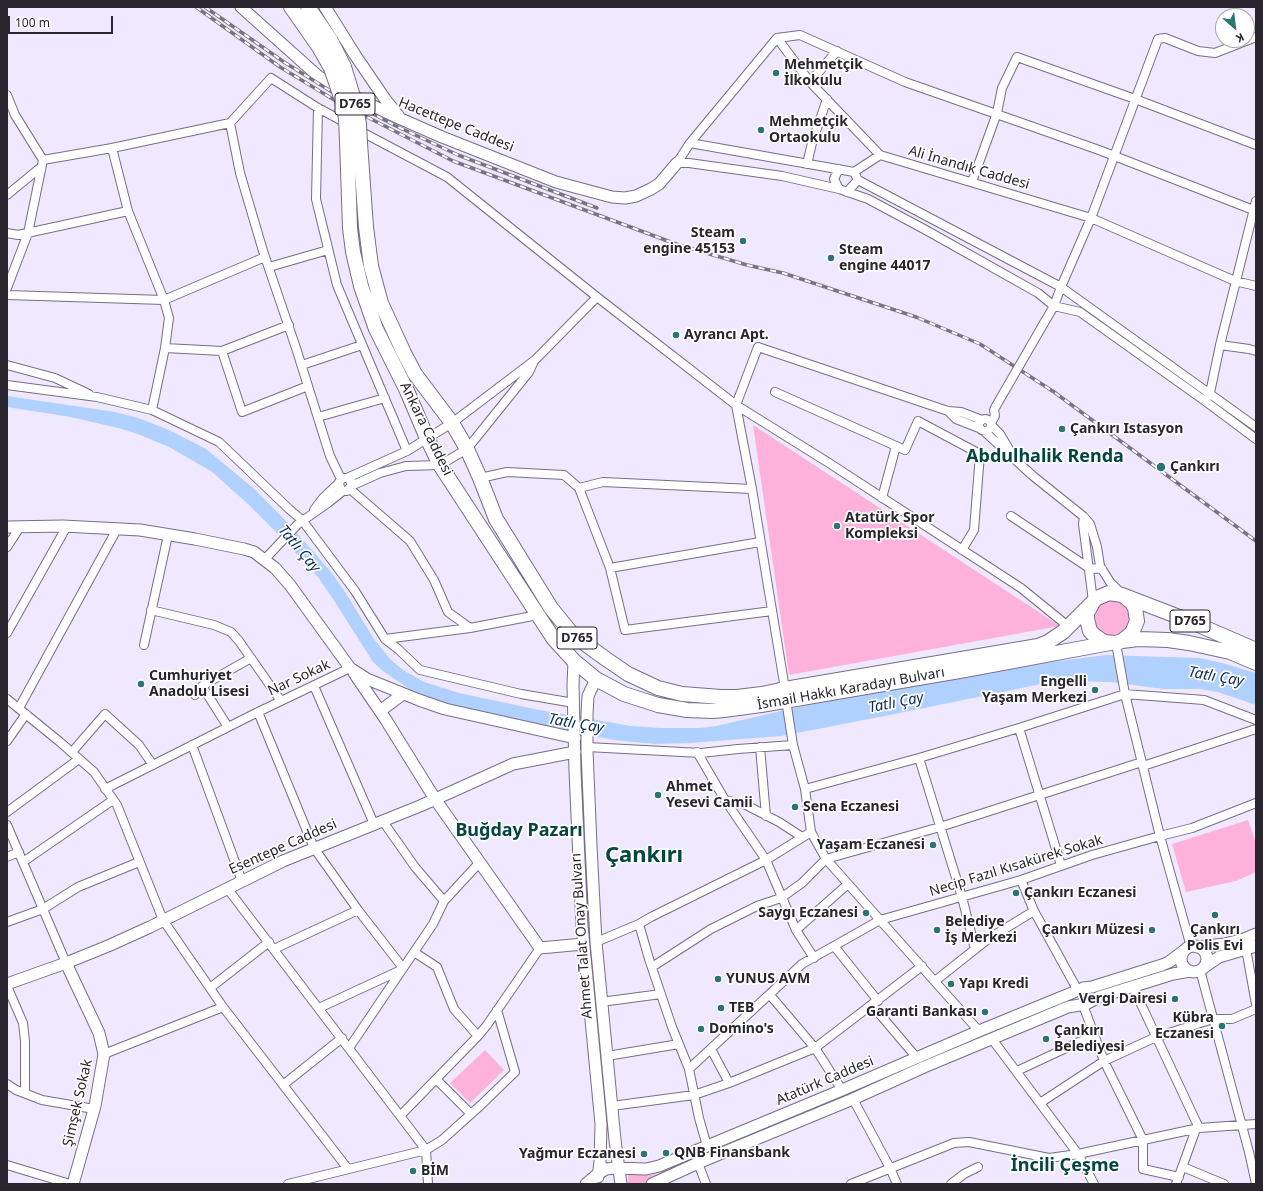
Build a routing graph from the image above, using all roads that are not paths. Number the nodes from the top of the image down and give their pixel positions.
1 (241, 7) edge
2 (291, 7) edge
3 (308, 7) edge
4 (326, 7) edge
5 (1256, 37) edge
6 (777, 38) junction
7 (836, 51) junction
8 (337, 68) junction
9 (810, 82) junction
10 (7, 95) edge
11 (827, 99) junction
12 (1135, 99) junction
13 (9, 108) edge
14 (318, 108) junction
15 (997, 114) junction
16 (401, 119) junction
17 (230, 123) junction
18 (354, 142) junction
19 (690, 143) junction
20 (1256, 145) edge
21 (112, 148) junction
22 (880, 155) junction
23 (1114, 156) junction
24 (42, 163) junction
25 (677, 163) junction
26 (806, 164) junction
27 (839, 169) junction
28 (854, 172) junction
29 (858, 180) junction
30 (972, 182) junction
31 (843, 190) junction
32 (7, 196) edge
33 (1256, 201) edge
34 (128, 211) junction
35 (1255, 211) edge
36 (1091, 218) junction
37 (7, 233) edge
38 (28, 233) junction
39 (328, 250) junction
40 (265, 257) junction
41 (269, 267) junction
42 (1236, 281) junction
43 (1256, 286) edge
44 (1061, 287) junction
45 (7, 288) edge
46 (7, 295) edge
47 (597, 297) junction
48 (164, 300) junction
49 (1054, 306) junction
50 (289, 325) junction
51 (362, 345) junction
52 (1220, 345) junction
53 (165, 348) junction
54 (222, 351) junction
55 (1256, 351) edge
56 (535, 360) junction
57 (7, 365) edge
58 (302, 365) junction
59 (7, 385) edge
60 (308, 386) junction
61 (775, 392) dead end
62 (1210, 393) junction
63 (97, 397) junction
64 (384, 398) junction
65 (1205, 401) junction
66 (736, 405) junction
67 (152, 410) junction
68 (948, 411) junction
69 (318, 417) junction
70 (987, 422) junction
71 (452, 423) junction
72 (1256, 426) edge
73 (982, 430) junction
74 (427, 438) junction
75 (1256, 439) edge
76 (896, 446) junction
77 (467, 449) junction
78 (407, 451) junction
79 (1012, 456) junction
80 (440, 465) junction
81 (480, 478) junction
82 (342, 480) junction
83 (579, 488) junction
84 (348, 489) junction
85 (752, 489) junction
86 (882, 498) junction
87 (1011, 516) dead end
88 (1084, 516) junction
89 (303, 520) junction
90 (67, 526) junction
91 (7, 527) edge
92 (20, 527) junction
93 (117, 529) junction
94 (168, 535) junction
95 (760, 542) junction
96 (7, 547) edge
97 (962, 550) junction
98 (265, 559) junction
99 (610, 568) junction
100 (1089, 568) junction
101 (1102, 569) junction
102 (1122, 595) junction
103 (1093, 601) junction
104 (152, 610) junction
105 (772, 611) junction
106 (538, 615) junction
107 (1069, 627) junction
108 (470, 628) junction
109 (7, 633) edge
110 (385, 639) junction
111 (144, 645) dead end
112 (1116, 645) junction
113 (1256, 650) edge
114 (251, 658) junction
115 (574, 661) junction
116 (1256, 663) edge
117 (350, 668) junction
118 (596, 679) junction
119 (202, 686) junction
120 (314, 686) junction
121 (1124, 690) junction
122 (403, 694) junction
123 (195, 696) dead end
124 (7, 699) edge
125 (786, 699) junction
126 (282, 701) junction
127 (574, 706) junction
128 (19, 708) junction
129 (380, 711) junction
130 (258, 712) junction
131 (26, 714) junction
132 (1256, 720) edge
133 (228, 727) junction
134 (1019, 728) junction
135 (1256, 729) edge
136 (575, 737) junction
137 (7, 741) edge
138 (587, 742) junction
139 (192, 745) junction
140 (793, 745) junction
141 (760, 747) junction
142 (72, 752) junction
143 (575, 752) junction
144 (697, 752) junction
145 (919, 758) junction
146 (79, 759) junction
147 (1142, 764) junction
148 (153, 765) junction
149 (105, 789) junction
150 (805, 789) junction
151 (1039, 794) junction
152 (435, 799) junction
153 (113, 800) junction
154 (725, 800) junction
155 (1256, 803) edge
156 (7, 812) edge
157 (766, 816) junction
158 (378, 822) junction
159 (7, 825) edge
160 (940, 827) junction
161 (811, 832) junction
162 (1160, 836) junction
163 (802, 837) junction
164 (314, 848) junction
165 (19, 852) junction
166 (7, 856) edge
167 (826, 859) junction
168 (766, 860) junction
169 (23, 862) junction
170 (139, 862) junction
171 (480, 862) junction
172 (1061, 865) junction
173 (1021, 880) junction
174 (242, 881) junction
175 (848, 884) junction
176 (228, 888) junction
177 (962, 897) junction
178 (782, 898) junction
179 (444, 901) junction
180 (43, 909) junction
181 (358, 910) junction
182 (1034, 911) junction
183 (163, 920) junction
184 (880, 920) junction
185 (7, 922) edge
186 (639, 924) junction
187 (796, 930) junction
188 (1256, 934) edge
189 (596, 942) junction
190 (583, 944) junction
191 (272, 946) junction
192 (834, 946) junction
193 (1251, 947) edge
194 (540, 948) junction
195 (1191, 948) junction
196 (975, 949) junction
197 (414, 952) junction
198 (814, 958) junction
199 (66, 963) junction
200 (922, 966) junction
201 (652, 967) junction
202 (402, 969) junction
203 (1198, 970) junction
204 (935, 981) junction
205 (7, 985) edge
206 (1133, 987) junction
207 (210, 988) junction
208 (1078, 990) junction
209 (661, 994) junction
210 (770, 994) junction
211 (602, 1002) junction
212 (875, 1003) junction
213 (1083, 1004) junction
214 (1256, 1004) edge
215 (223, 1007) junction
216 (319, 1008) junction
217 (1256, 1009) edge
218 (497, 1010) junction
219 (1213, 1018) junction
220 (979, 1030) junction
221 (1094, 1035) junction
222 (478, 1036) junction
223 (1156, 1037) junction
224 (342, 1038) junction
225 (992, 1039) junction
226 (679, 1044) junction
227 (349, 1048) junction
228 (815, 1048) junction
229 (711, 1049) junction
230 (104, 1054) junction
231 (607, 1056) junction
232 (916, 1058) junction
233 (1104, 1061) junction
234 (689, 1069) junction
235 (1017, 1071) junction
236 (436, 1078) junction
237 (729, 1083) junction
238 (7, 1084) edge
239 (283, 1085) junction
240 (842, 1090) junction
241 (25, 1094) junction
242 (694, 1095) junction
243 (853, 1099) junction
244 (1040, 1103) junction
245 (612, 1106) junction
246 (94, 1109) junction
247 (471, 1114) junction
248 (400, 1116) junction
249 (1242, 1124) junction
250 (1256, 1124) edge
251 (1197, 1129) junction
252 (1143, 1140) junction
253 (707, 1146) junction
254 (426, 1150) junction
255 (1078, 1154) junction
256 (698, 1163) junction
257 (7, 1165) edge
258 (978, 1167) dead end
259 (1183, 1167) junction
260 (619, 1168) junction
261 (890, 1168) junction
262 (348, 1169) junction
263 (598, 1178) edge
264 (1177, 1180) edge
265 (70, 1184) edge
266 (73, 1184) edge
267 (288, 1184) edge
268 (428, 1184) edge
269 (586, 1184) edge
270 (621, 1184) edge
271 (652, 1184) edge
272 (706, 1184) edge
273 (852, 1184) edge
274 (897, 1184) edge
275 (951, 1184) edge
276 (1094, 1184) edge
277 (1224, 1184) edge
278 (1256, 1184) edge

1 - 16 street, Hacettepe Caddesi
2 - 8 highway, D765
3 - 8 highway, D765
4 - 16 street
5 - 12 street
6 - 7 street
6 - 9 street
6 - 19 street
7 - 9 street
7 - 15 street
8 - 18 highway, D765, bridge
9 - 11 street
10 - 13 street
11 - 22 street
11 - 26 street
12 - 15 street
12 - 20 street
12 - 23 street
13 - 24 street
14 - 17 street
14 - 39 street
14 - 47 street
15 - 23 street
15 - 30 street
16 - 25 street, Hacettepe Caddesi
17 - 21 street
17 - 40 street
18 - 71 highway, D765
18 - 74 highway, Ankara Caddesi / D765
19 - 25 street
19 - 26 street
21 - 24 street
21 - 34 street
22 - 28 street
22 - 30 street, Ali İnandık Caddesi
23 - 35 street
23 - 36 street
24 - 32 street
24 - 38 street
25 - 31 street
26 - 27 street
27 - 28 street
27 - 31 street
28 - 29 street
29 - 31 street
29 - 44 street
30 - 36 street, Ali İnandık Caddesi
31 - 49 street
33 - 35 street
34 - 38 street
34 - 48 street
35 - 42 street
36 - 42 street, Ali İnandık Caddesi
36 - 44 street
37 - 38 street
38 - 45 street
39 - 41 street
39 - 51 street
40 - 41 street
40 - 48 street
41 - 50 street
42 - 43 street, Ali İnandık Caddesi
42 - 52 street
44 - 49 street
44 - 62 street
46 - 48 street
47 - 56 street
47 - 66 street
48 - 53 street
49 - 65 street
49 - 70 street, bridge
50 - 54 street
50 - 58 street
51 - 58 street
51 - 64 street
52 - 55 street
52 - 62 street
53 - 54 street
53 - 67 street
54 - 60 street
56 - 71 street
56 - 77 street
57 - 63 street
58 - 60 street
59 - 63 street
60 - 69 street
61 - 76 street
62 - 65 street
62 - 72 street
63 - 67 street
64 - 69 street
64 - 78 street
65 - 75 street
66 - 68 street
66 - 85 street
66 - 86 street
67 - 89 street
68 - 70 street
68 - 73 street
69 - 82 street
70 - 73 street
70 - 79 street
71 - 74 street
71 - 77 highway, D765
73 - 79 street
74 - 78 street
74 - 80 highway, Ankara Caddesi / D765
76 - 86 street
76 - 97 street
77 - 80 street
77 - 81 highway, D765
78 - 82 street
79 - 88 street
80 - 84 street
80 - 106 highway, Ankara Caddesi / D765
81 - 83 street
81 - 125 highway, D765
82 - 84 street
82 - 84 street
82 - 89 street
83 - 85 street
83 - 99 street
84 - 89 street
84 - 108 street
85 - 95 street
86 - 97 street
87 - 100 street
88 - 100 street
88 - 101 street
89 - 98 street
89 - 110 street
90 - 92 street
90 - 93 street
90 - 109 street
91 - 92 street
92 - 96 street
93 - 94 street
93 - 128 street
94 - 98 street
94 - 104 street
95 - 99 street
95 - 105 street
97 - 107 street
98 - 117 street
99 - 105 street
100 - 101 street
100 - 103 street
101 - 102 street
102 - 103 highway
102 - 112 highway
102 - 113 highway, D765
103 - 107 highway, D765
103 - 112 highway
104 - 111 street
104 - 114 street
105 - 125 street
106 - 108 street
106 - 115 highway, Ankara Caddesi / D765
107 - 125 highway, D765
108 - 110 street
110 - 127 street
112 - 116 highway, İsmail Hakkı Karadayı Bulvarı / D765
112 - 121 street
112 - 125 highway, İsmail Hakkı Karadayı Bulvarı / D765
114 - 119 street
114 - 126 street
115 - 118 highway, Ankara Caddesi / D765
115 - 127 street
117 - 120 street, Nar Sokak
117 - 122 street
117 - 129 street
118 - 125 highway, İsmail Hakkı Karadayı Bulvarı / D765
118 - 138 street, Ahmet Talat Onay Bulvarı
119 - 123 street
119 - 133 street
120 - 126 street, Nar Sokak
120 - 158 street
121 - 132 street
121 - 134 street
121 - 147 street
122 - 129 street
122 - 136 street
124 - 128 street
125 - 140 street
126 - 130 street, Nar Sokak
127 - 136 street, Ahmet Talat Onay Bulvarı
128 - 131 street
129 - 152 street
130 - 133 street, Nar Sokak
130 - 164 street
131 - 137 street
131 - 142 street
133 - 139 street, Nar Sokak
134 - 145 street
134 - 151 street
135 - 147 street
136 - 143 street, Ahmet Talat Onay Bulvarı
138 - 144 street
138 - 189 street, Ahmet Talat Onay Bulvarı
139 - 148 street, Nar Sokak
139 - 174 street
140 - 141 street
140 - 150 street
141 - 144 street
141 - 157 street
142 - 146 street
142 - 148 street
143 - 152 street, Esentepe Caddesi
143 - 190 street, Ahmet Talat Onay Bulvarı
144 - 154 street
145 - 150 street
145 - 160 street
146 - 149 street
146 - 156 street
147 - 151 street
147 - 162 street
148 - 149 street, Nar Sokak
149 - 153 street
150 - 161 street
151 - 160 street
151 - 172 street
152 - 158 street, Esentepe Caddesi
152 - 171 street
153 - 169 street
153 - 170 street
154 - 157 street
154 - 168 street
155 - 162 street, Necip Fazıl Kısakürek Sokak
157 - 163 street
158 - 164 street, Esentepe Caddesi
158 - 179 street
159 - 165 street
160 - 167 street
160 - 177 street
161 - 163 street
161 - 167 street
162 - 172 street, Necip Fazıl Kısakürek Sokak
162 - 195 street
163 - 168 street
164 - 174 street, Esentepe Caddesi
164 - 181 street
165 - 166 street
165 - 169 street
167 - 175 street
167 - 178 street
168 - 178 street
168 - 186 street
169 - 180 street
170 - 180 street
170 - 183 street
171 - 179 street
171 - 194 street
172 - 173 street, Necip Fazıl Kısakürek Sokak
173 - 177 street, Necip Fazıl Kısakürek Sokak
173 - 182 street
174 - 176 street, Esentepe Caddesi
175 - 184 street
175 - 187 street
176 - 183 street, Esentepe Caddesi
176 - 191 street
177 - 184 street, Necip Fazıl Kısakürek Sokak
177 - 196 street
178 - 187 street
178 - 201 street
179 - 197 street
180 - 185 street
180 - 199 street
181 - 191 street
181 - 202 street
182 - 196 street
182 - 208 street
183 - 199 street, Esentepe Caddesi
183 - 207 street
184 - 192 street, Necip Fazıl Kısakürek Sokak
184 - 200 street
186 - 189 street
186 - 201 street
187 - 198 street
188 - 195 street, Atatürk Caddesi
189 - 211 street, Ahmet Talat Onay Bulvarı
190 - 194 street
190 - 263 street, Ahmet Talat Onay Bulvarı
191 - 207 street
191 - 216 street
192 - 198 street, Necip Fazıl Kısakürek Sokak
192 - 212 street
193 - 203 street, Atatürk Caddesi
193 - 214 street
194 - 218 street
195 - 203 street
195 - 203 street
195 - 208 street, Atatürk Caddesi
196 - 204 street
197 - 202 street
197 - 222 street
198 - 210 street, Necip Fazıl Kısakürek Sokak
199 - 205 street, Esentepe Caddesi
199 - 230 street, Şimşek Sokak
200 - 204 street
200 - 212 street
201 - 209 street
202 - 216 street
202 - 227 street
203 - 206 street, Atatürk Caddesi
203 - 219 street
204 - 220 street
205 - 241 street
206 - 213 street, Atatürk Caddesi
206 - 223 street
207 - 215 street
208 - 213 street
208 - 220 street, Atatürk Caddesi
209 - 211 street
209 - 226 street
210 - 228 street
210 - 229 street, Necip Fazıl Kısakürek Sokak
211 - 231 street, Ahmet Talat Onay Bulvarı
212 - 228 street
212 - 232 street
213 - 221 street
213 - 225 street, Atatürk Caddesi
215 - 230 street
215 - 239 street
216 - 224 street
217 - 219 street
218 - 222 street
218 - 247 street
219 - 223 street
219 - 249 street
220 - 232 street, Atatürk Caddesi
221 - 233 street
221 - 235 street
222 - 236 street
223 - 233 street
223 - 251 street
224 - 227 street
224 - 239 street
225 - 235 street
225 - 243 street, Atatürk Caddesi
226 - 231 street
226 - 234 street
227 - 248 street
228 - 237 street
228 - 240 street
229 - 234 street, Necip Fazıl Kısakürek Sokak
229 - 237 street
230 - 246 street, Şimşek Sokak
231 - 245 street, Ahmet Talat Onay Bulvarı
232 - 240 street, Atatürk Caddesi
233 - 244 street
233 - 252 street
234 - 242 street
235 - 244 street
236 - 247 street
236 - 248 street
237 - 242 street
238 - 241 street
239 - 262 street
240 - 253 street, Atatürk Caddesi
241 - 246 street
242 - 245 street
242 - 253 street
243 - 256 street, Atatürk Caddesi
243 - 261 street
244 - 255 street
245 - 260 street, Ahmet Talat Onay Bulvarı
246 - 266 street, Şimşek Sokak
247 - 254 street
248 - 254 street
249 - 250 street
249 - 251 street
249 - 278 street
251 - 252 street
251 - 259 street
252 - 255 street
252 - 264 street
253 - 260 street, Atatürk Caddesi
254 - 262 street
254 - 268 street
255 - 261 street
255 - 276 street
256 - 271 street, Atatürk Caddesi
256 - 272 street
257 - 265 street
258 - 275 street
259 - 264 street
259 - 277 street
260 - 263 street, Atatürk Caddesi
260 - 270 street, Ahmet Talat Onay Bulvarı
261 - 273 street
261 - 274 street
262 - 267 street
263 - 269 street, Atatürk Caddesi

